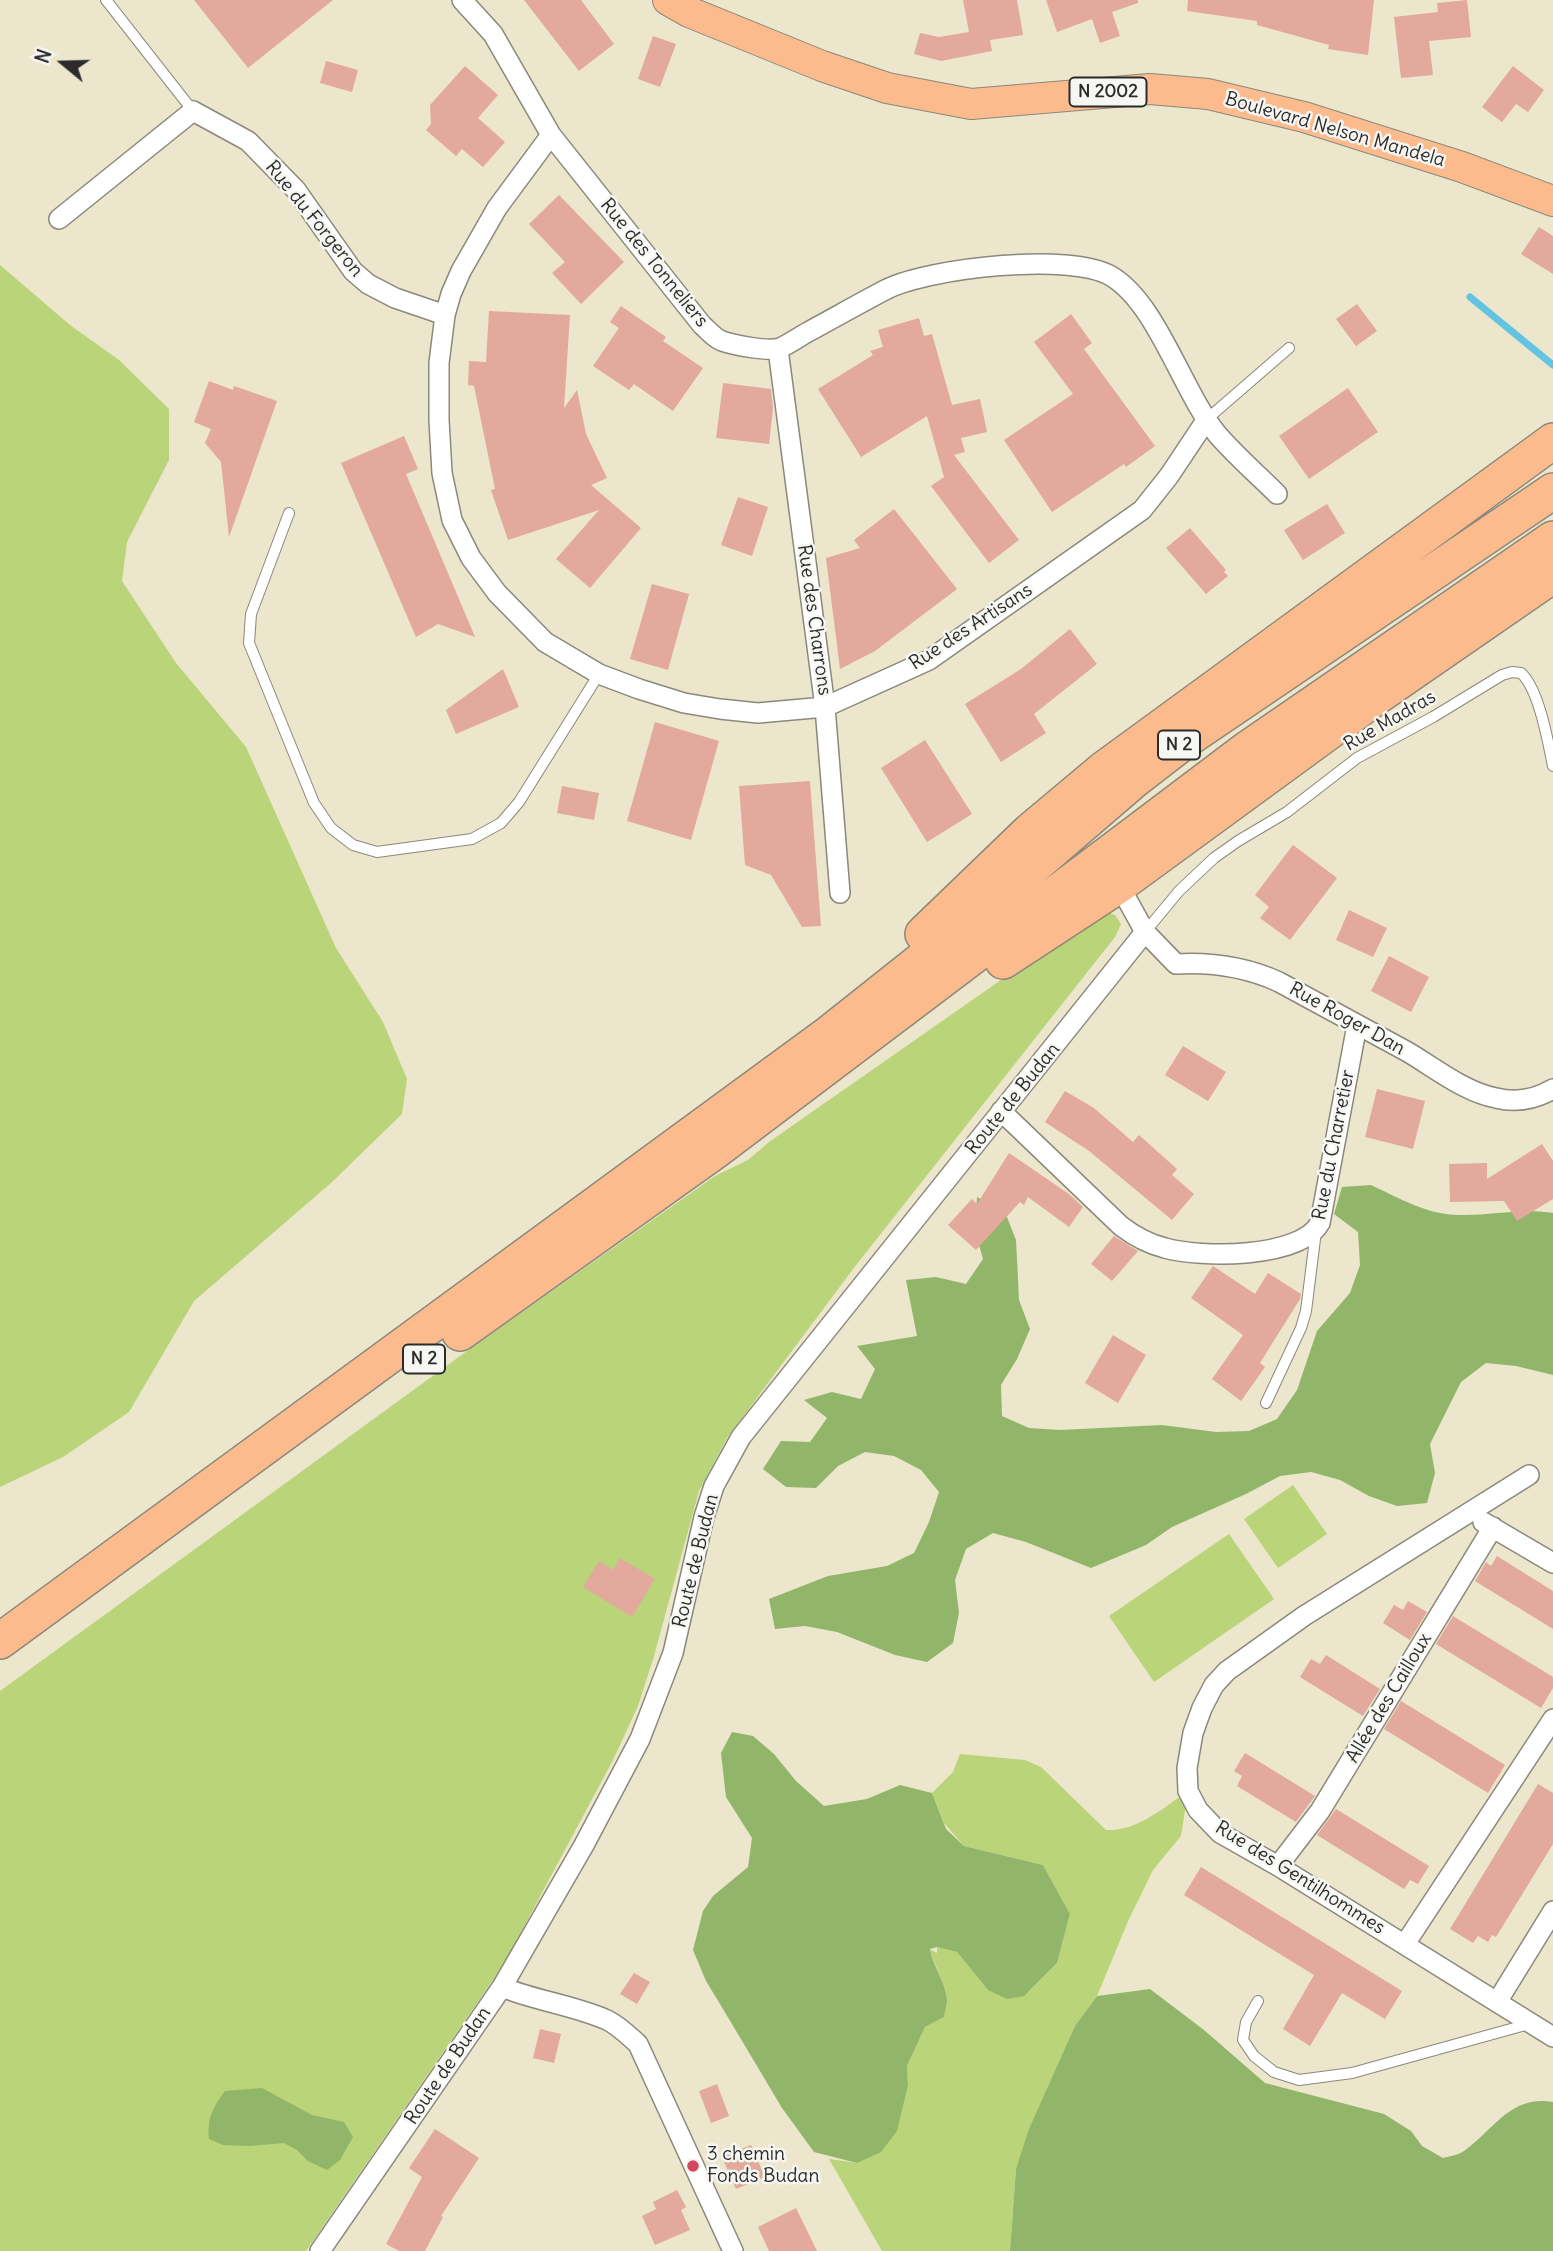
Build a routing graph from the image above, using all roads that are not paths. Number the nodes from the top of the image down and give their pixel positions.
1 (106, 0) edge
2 (462, 0) edge
3 (668, 0) edge
4 (193, 111) junction
5 (551, 135) junction
6 (1553, 201) edge
7 (59, 219) dead end
8 (445, 315) junction
9 (1289, 348) dead end
10 (778, 349) junction
11 (1207, 419) junction
12 (1553, 441) edge
13 (1553, 491) edge
14 (1277, 494) dead end
15 (289, 513) dead end
16 (1553, 539) edge
17 (1553, 575) edge
18 (599, 674) junction
19 (825, 707) junction
20 (1553, 766) edge
21 (1119, 884) junction
22 (840, 893) dead end
23 (1145, 932) junction
24 (1357, 1025) junction
25 (839, 1042) junction
26 (1553, 1089) edge
27 (1001, 1111) junction
28 (1316, 1231) junction
29 (1266, 1402) dead end
30 (1529, 1475) dead end
31 (1466, 1514) junction
32 (1493, 1527) junction
33 (1553, 1563) edge
34 (0, 1642) edge
35 (0, 1664) edge
36 (1553, 1719) edge
37 (1278, 1866) junction
38 (1553, 1910) edge
39 (1405, 1944) junction
40 (502, 1987) junction
41 (1258, 2001) dead end
42 (1497, 2002) junction
43 (1530, 2023) junction
44 (1553, 2037) edge
45 (320, 2251) edge
46 (733, 2251) edge

1 - 4 lane
2 - 5 street, Rue des Tonneliers
3 - 6 main road, Boulevard Nelson Mandela / N 2002
4 - 7 street
4 - 8 street, Rue du Forgeron
5 - 8 street, Rue des Artisans
5 - 10 street, Rue des Tonneliers
8 - 18 street, Rue des Artisans
9 - 11 lane
10 - 11 street
10 - 19 street, Rue des Charrons
11 - 14 street
11 - 19 street, Rue des Artisans
12 - 25 highway
13 - 25 highway, N 2
15 - 18 lane
16 - 25 highway, N 2
17 - 21 highway
18 - 19 street, Rue des Artisans
19 - 22 street, Rue des Charrons
20 - 23 lane, Rue Madras
21 - 23 street
21 - 25 highway
23 - 24 street, Rue Roger Dan
23 - 27 street, Route de Budan
24 - 26 street, Rue Roger Dan
24 - 28 street, Rue du Charretier
25 - 34 highway, N 2
25 - 35 highway, N 2
27 - 28 street, Rue du Charretier
27 - 40 street, Route de Budan
28 - 29 lane
30 - 31 street, Rue des Gentilhommes
31 - 32 street
31 - 37 street, Rue des Gentilhommes
32 - 33 street
32 - 37 street, Allée des Cailloux
36 - 39 street
37 - 39 street, Rue des Gentilhommes
38 - 42 street
39 - 42 street, Rue des Gentilhommes
40 - 45 street, Route de Budan
40 - 46 street
41 - 43 lane
42 - 43 street, Rue des Gentilhommes
43 - 44 street, Rue des Gentilhommes

